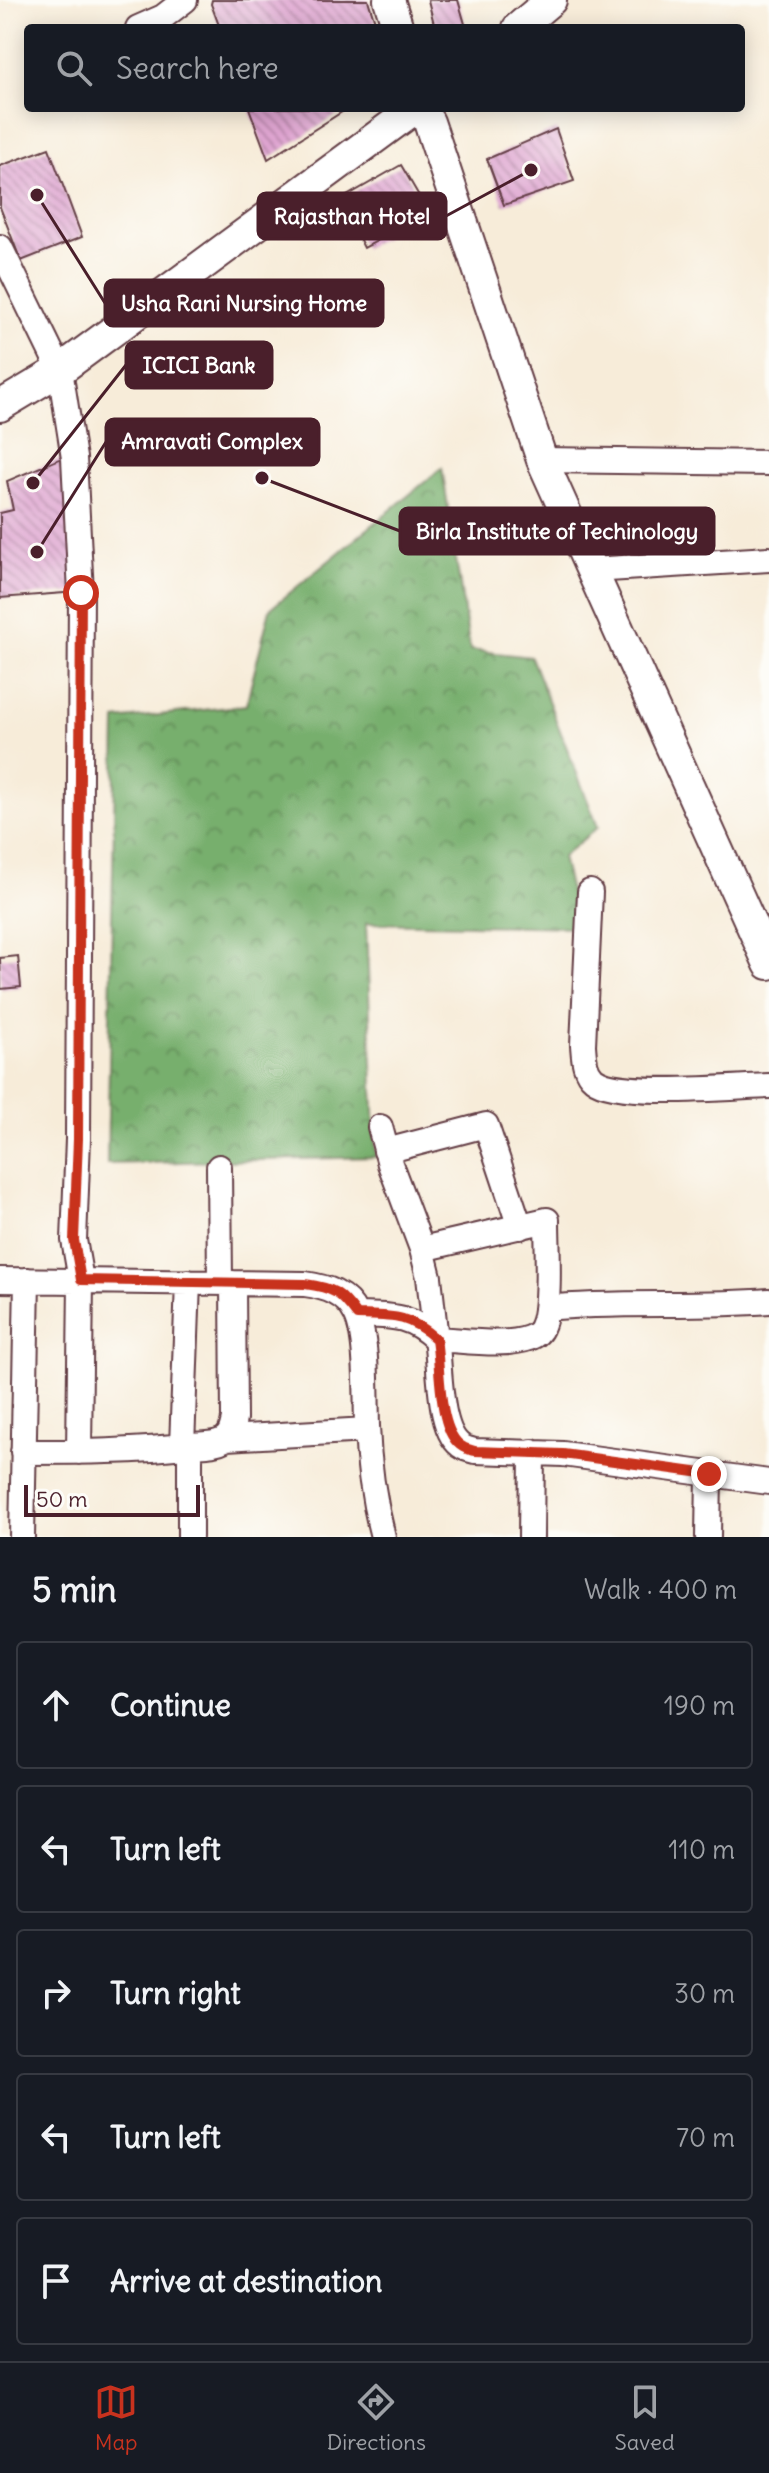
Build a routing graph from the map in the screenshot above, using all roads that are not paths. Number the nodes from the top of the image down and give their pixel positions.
1 (185, 0) edge
2 (389, 0) edge
3 (551, 0) edge
4 (147, 24) edge
5 (397, 24) edge
6 (523, 24) edge
7 (420, 113) edge
8 (0, 247) edge
9 (67, 365) junction
10 (0, 406) edge
11 (542, 460) junction
12 (769, 463) edge
13 (769, 559) edge
14 (592, 570) junction
15 (94, 745) dead end
16 (590, 892) dead end
17 (769, 964) edge
18 (769, 1086) edge
19 (219, 1167) dead end
20 (520, 1227) junction
21 (422, 1249) junction
22 (0, 1280) edge
23 (27, 1280) junction
24 (81, 1280) junction
25 (188, 1282) junction
26 (226, 1283) junction
27 (769, 1301) edge
28 (546, 1308) junction
29 (357, 1315) junction
30 (436, 1339) junction
31 (367, 1430) junction
32 (226, 1438) junction
33 (186, 1446) junction
34 (23, 1452) junction
35 (79, 1452) junction
36 (532, 1452) junction
37 (709, 1474) junction
38 (769, 1482) edge
39 (22, 1537) edge
40 (190, 1537) edge
41 (383, 1537) edge
42 (531, 1537) edge
43 (708, 1537) edge

1 - 4 street
2 - 5 main road
3 - 6 main road
7 - 9 main road
7 - 11 main road
8 - 9 street
9 - 10 main road
9 - 15 street
9 - 24 street
11 - 12 street
11 - 14 main road
13 - 14 street
14 - 17 main road
16 - 18 street
19 - 26 street
20 - 21 street
20 - 21 street
20 - 28 street
21 - 30 street
22 - 23 street
23 - 24 street
23 - 34 street
24 - 25 street
24 - 35 street
25 - 26 street
25 - 33 street
26 - 29 street
26 - 32 street
27 - 28 street
28 - 30 street
29 - 30 street
29 - 31 street
30 - 36 street
31 - 32 street
31 - 41 street
32 - 33 street
33 - 35 street
33 - 40 street
34 - 35 street
34 - 39 street
36 - 37 street
36 - 42 street
37 - 38 street
37 - 43 street

